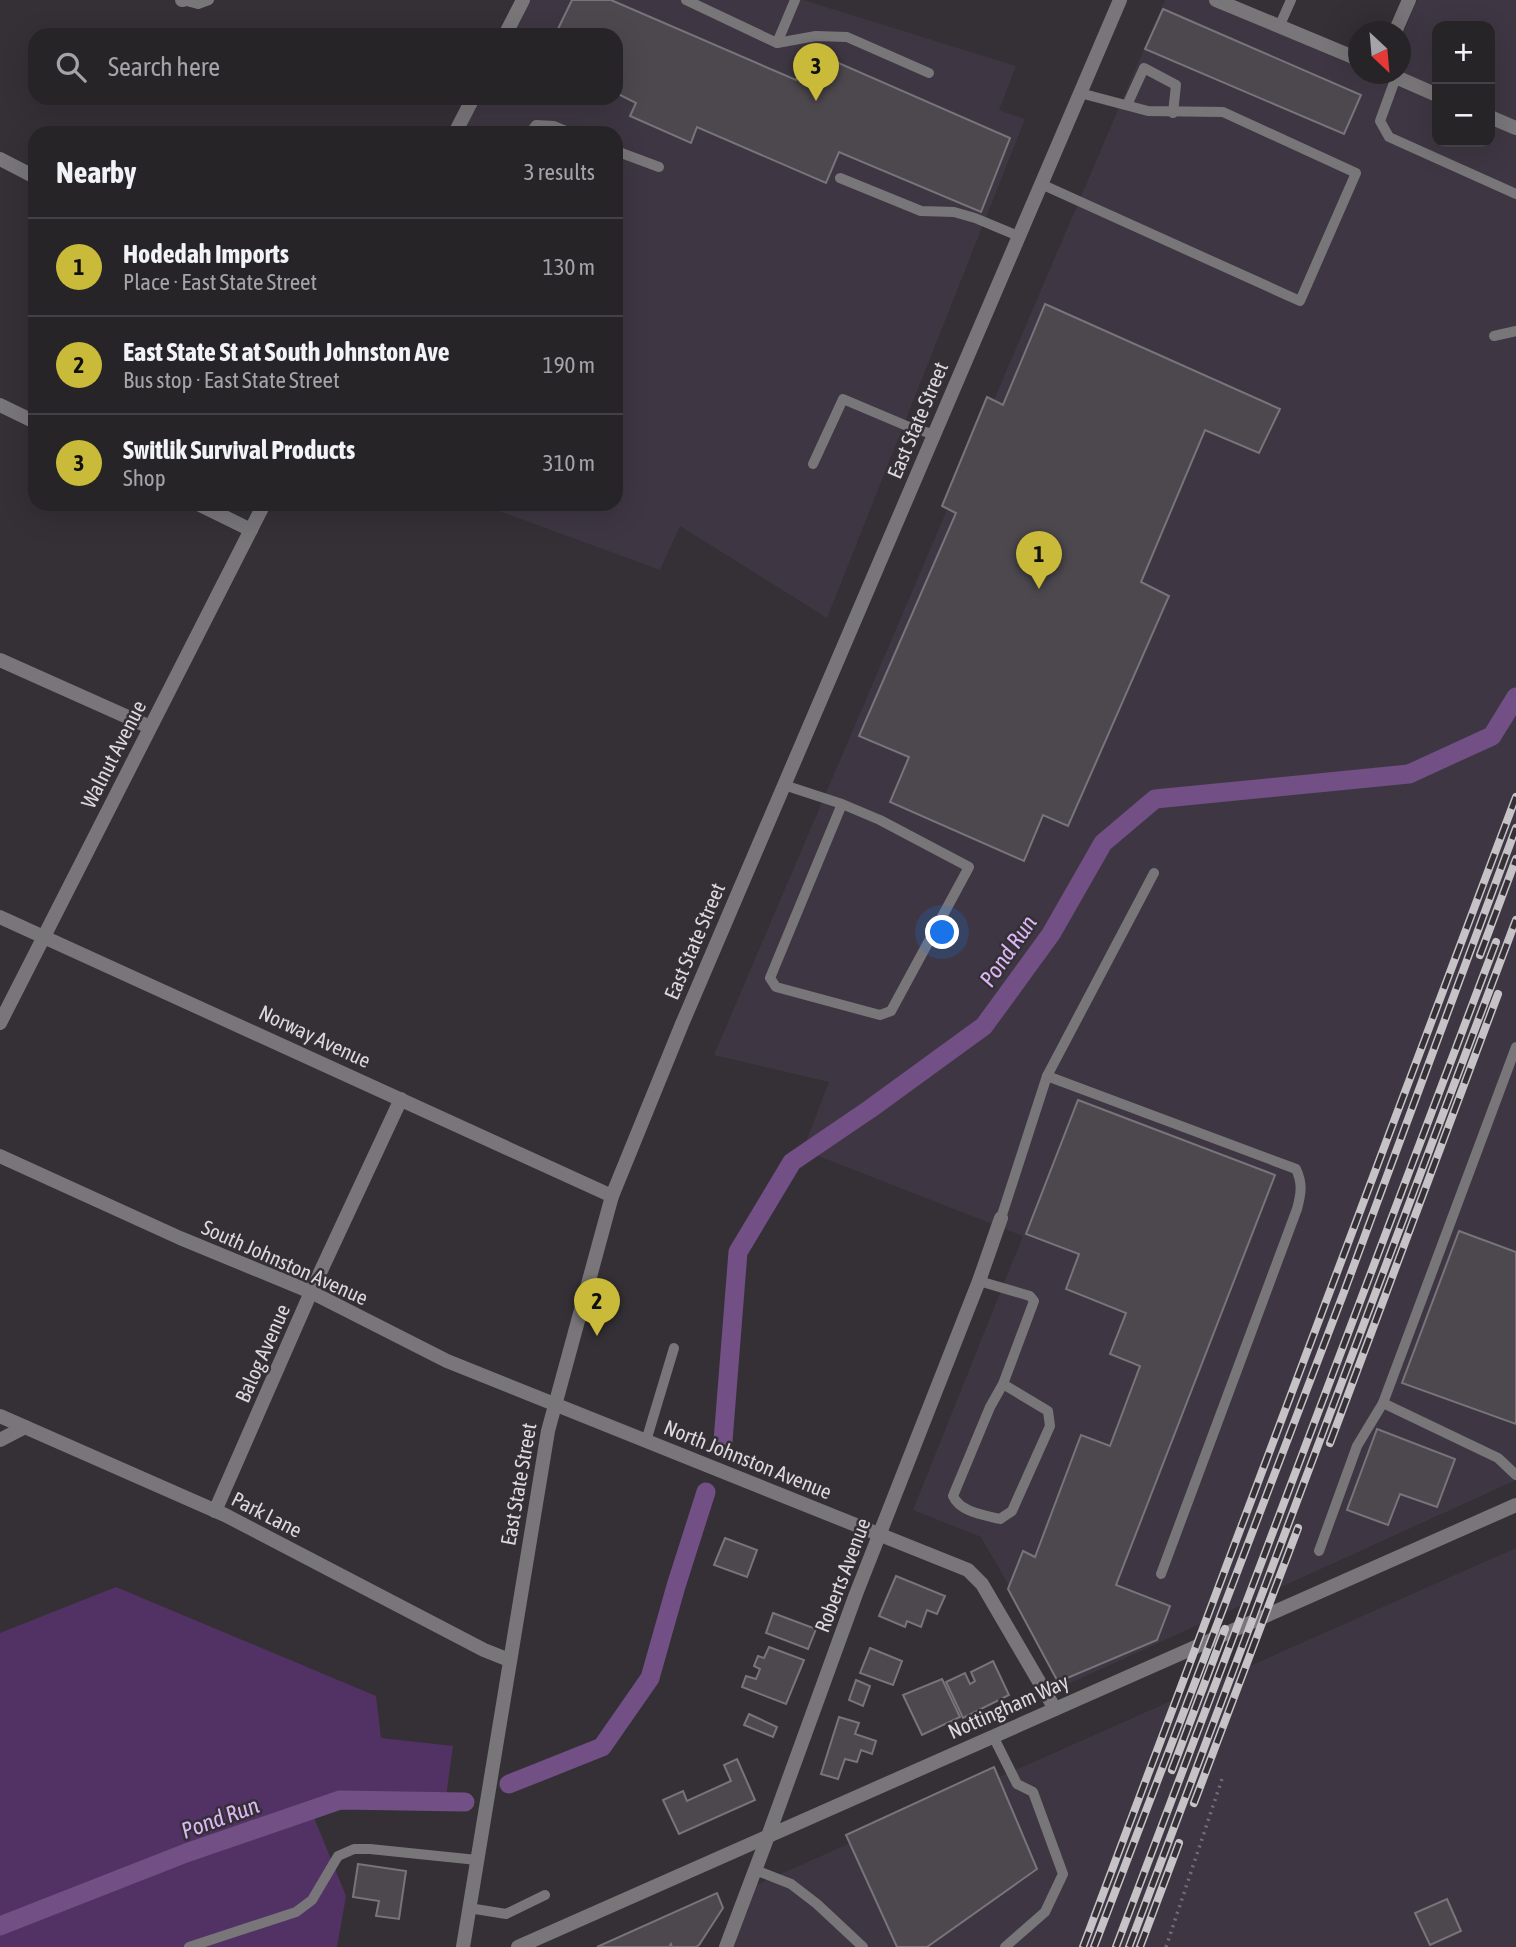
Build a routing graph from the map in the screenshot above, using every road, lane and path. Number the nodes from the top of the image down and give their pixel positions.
1 (183, 0) edge
2 (209, 0) edge
3 (523, 0) edge
4 (686, 0) edge
5 (796, 0) edge
6 (1120, 0) edge
7 (1216, 0) edge
8 (1291, 0) edge
9 (1409, 0) edge
10 (1400, 21) edge
11 (1279, 27) junction
12 (509, 28) edge
13 (777, 43) junction
14 (1348, 55) edge
15 (929, 74) dead end
16 (1411, 83) edge
17 (1390, 84) edge
18 (1080, 93) junction
19 (1432, 93) edge
20 (469, 105) edge
21 (1127, 106) junction
22 (1173, 113) junction
23 (1495, 119) edge
24 (459, 126) edge
25 (535, 126) edge
26 (554, 126) edge
27 (1516, 128) edge
28 (623, 154) edge
29 (0, 159) edge
30 (659, 167) dead end
31 (28, 173) edge
32 (840, 178) dead end
33 (1041, 184) junction
34 (1516, 194) edge
35 (1018, 236) junction
36 (1516, 331) edge
37 (1494, 336) dead end
38 (0, 405) edge
39 (28, 419) edge
40 (934, 434) junction
41 (813, 464) dead end
42 (212, 511) edge
43 (260, 511) edge
44 (251, 530) junction
45 (0, 660) edge
46 (150, 727) junction
47 (784, 785) junction
48 (842, 804) junction
49 (1154, 873) dead end
50 (0, 917) edge
51 (44, 937) junction
52 (0, 1023) edge
53 (1516, 1048) edge
54 (1047, 1076) junction
55 (401, 1099) junction
56 (0, 1156) edge
57 (612, 1196) junction
58 (1001, 1218) joint
59 (979, 1281) junction
60 (311, 1292) junction
61 (674, 1348) dead end
62 (1001, 1387) junction
63 (1383, 1403) junction
64 (554, 1405) junction
65 (0, 1416) edge
66 (25, 1427) junction
67 (0, 1440) edge
68 (646, 1441) junction
69 (1516, 1475) edge
70 (1516, 1505) edge
71 (215, 1511) junction
72 (879, 1534) junction
73 (1320, 1551) dead end
74 (1161, 1574) dead end
75 (509, 1660) junction
76 (1055, 1709) junction
77 (993, 1736) junction
78 (1222, 1779) dead end
79 (768, 1836) junction
80 (477, 1860) junction
81 (755, 1870) junction
82 (545, 1895) dead end
83 (468, 1908) junction
84 (188, 1947) edge
85 (463, 1947) edge
86 (518, 1947) edge
87 (726, 1947) edge
88 (863, 1947) edge
89 (1005, 1947) edge
90 (1167, 1947) edge

1 - 2 lane
3 - 12 street
4 - 13 lane
5 - 13 lane
6 - 18 street, East State Street
7 - 11 street
8 - 11 lane
9 - 10 street
11 - 14 street
13 - 15 lane
16 - 19 street
17 - 34 lane
18 - 21 lane
18 - 33 street, East State Street
20 - 24 street
21 - 22 lane
21 - 22 lane
22 - 33 lane
23 - 27 street
25 - 26 lane
28 - 30 lane
29 - 31 street
32 - 35 lane
33 - 35 street, East State Street
35 - 40 street, East State Street
36 - 37 lane
38 - 39 street
40 - 41 lane
40 - 47 street, East State Street
42 - 44 street
43 - 44 street, Walnut Avenue
44 - 46 street, Walnut Avenue
45 - 46 street
46 - 51 street, Walnut Avenue
47 - 48 lane
47 - 57 street, East State Street
48 - 48 lane
49 - 54 lane
50 - 51 street, Norway Avenue
51 - 52 street, Walnut Avenue
51 - 55 street, Norway Avenue
53 - 63 lane
54 - 58 lane
54 - 74 lane
55 - 57 street, Norway Avenue
55 - 60 street, Balog Avenue
56 - 60 street, South Johnston Avenue
57 - 64 street, East State Street
58 - 59 street, Roberts Avenue
59 - 62 lane
59 - 72 street, Roberts Avenue
60 - 64 street, South Johnston Avenue
60 - 71 street, Balog Avenue
61 - 68 lane
62 - 62 lane
63 - 69 lane
63 - 73 lane
64 - 68 street, North Johnston Avenue
64 - 75 street, East State Street
65 - 66 street, Park Lane
66 - 67 street
66 - 71 street, Park Lane
68 - 72 street, North Johnston Avenue
70 - 76 street, Nottingham Way
71 - 75 street, Park Lane
72 - 76 street, North Johnston Avenue
72 - 79 street, Roberts Avenue
75 - 80 street, East State Street
76 - 77 street, Nottingham Way
77 - 79 street, Nottingham Way
77 - 89 lane
78 - 90 path
79 - 81 street, Roberts Avenue
79 - 86 street, Nottingham Way
80 - 83 street, East State Street
80 - 84 lane
81 - 87 street, Roberts Avenue
81 - 88 lane
82 - 83 lane
83 - 85 street, East State Street

